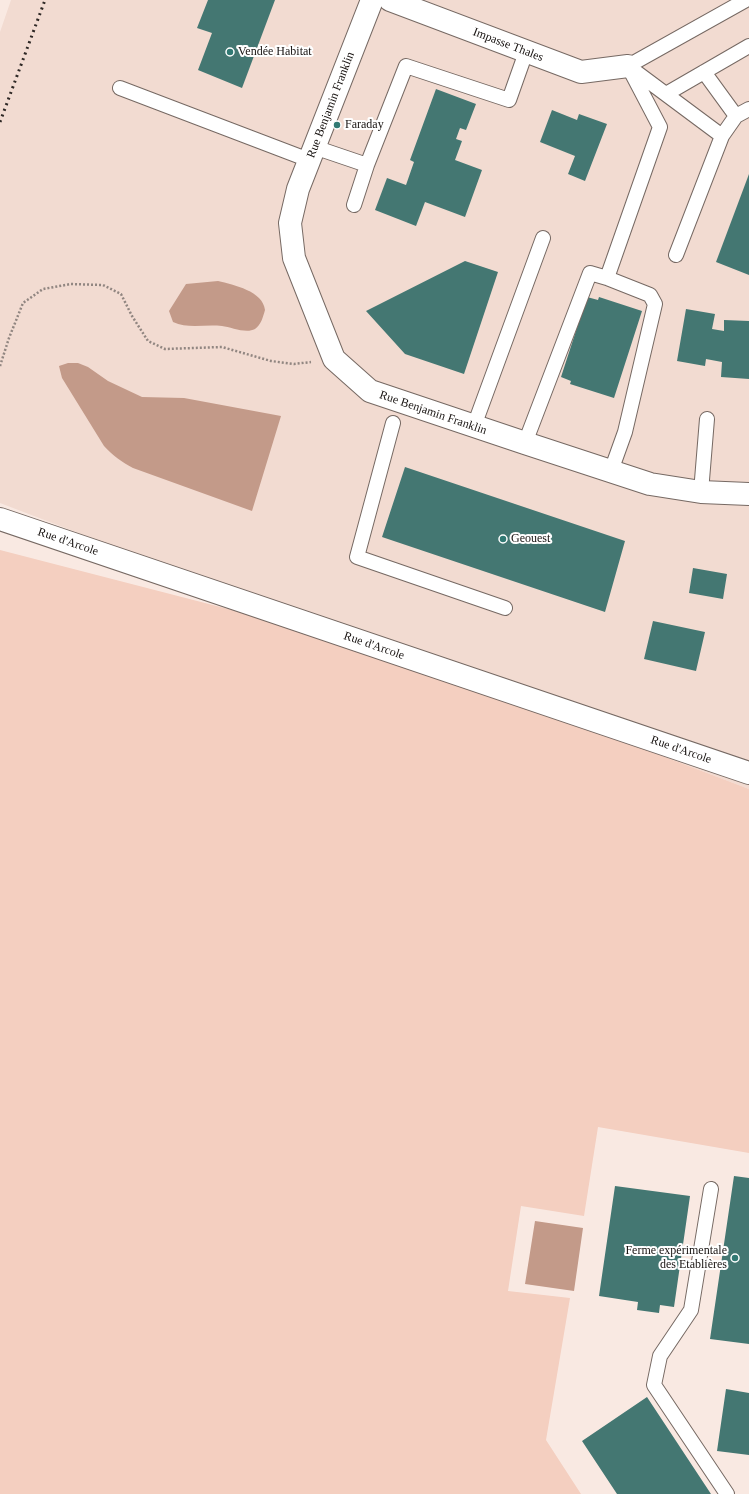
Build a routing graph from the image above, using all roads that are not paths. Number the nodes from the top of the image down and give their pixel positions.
1 (372, 0) edge
2 (390, 0) edge
3 (746, 0) edge
4 (749, 46) edge
5 (526, 52) junction
6 (628, 66) junction
7 (704, 72) junction
8 (120, 88) dead end
9 (666, 94) junction
10 (749, 109) edge
11 (736, 116) junction
12 (722, 136) junction
13 (312, 154) junction
14 (367, 165) junction
15 (354, 205) dead end
16 (543, 238) dead end
17 (676, 255) dead end
18 (607, 278) junction
19 (707, 420) dead end
20 (393, 423) dead end
21 (474, 426) junction
22 (525, 443) junction
23 (611, 471) junction
24 (701, 492) junction
25 (749, 494) edge
26 (0, 519) edge
27 (505, 608) dead end
28 (749, 773) edge
29 (711, 1189) dead end
30 (727, 1494) edge

1 - 13 street, Rue Benjamin Franklin
2 - 5 street, Impasse Thales
3 - 6 lane
4 - 7 lane
5 - 6 street, Impasse Thales
5 - 14 lane
6 - 9 lane
6 - 18 lane
7 - 9 lane
7 - 11 lane
8 - 13 lane
9 - 12 lane
10 - 11 lane
11 - 12 lane
12 - 17 lane
13 - 14 lane
13 - 21 street, Rue Benjamin Franklin
14 - 15 lane
16 - 21 lane
18 - 22 lane
18 - 23 lane
19 - 24 lane
20 - 27 lane
21 - 22 street, Rue Benjamin Franklin
22 - 23 street, Rue Benjamin Franklin
23 - 24 street, Rue Benjamin Franklin
24 - 25 street, Rue Benjamin Franklin
26 - 28 street, Rue d'Arcole
29 - 30 lane

